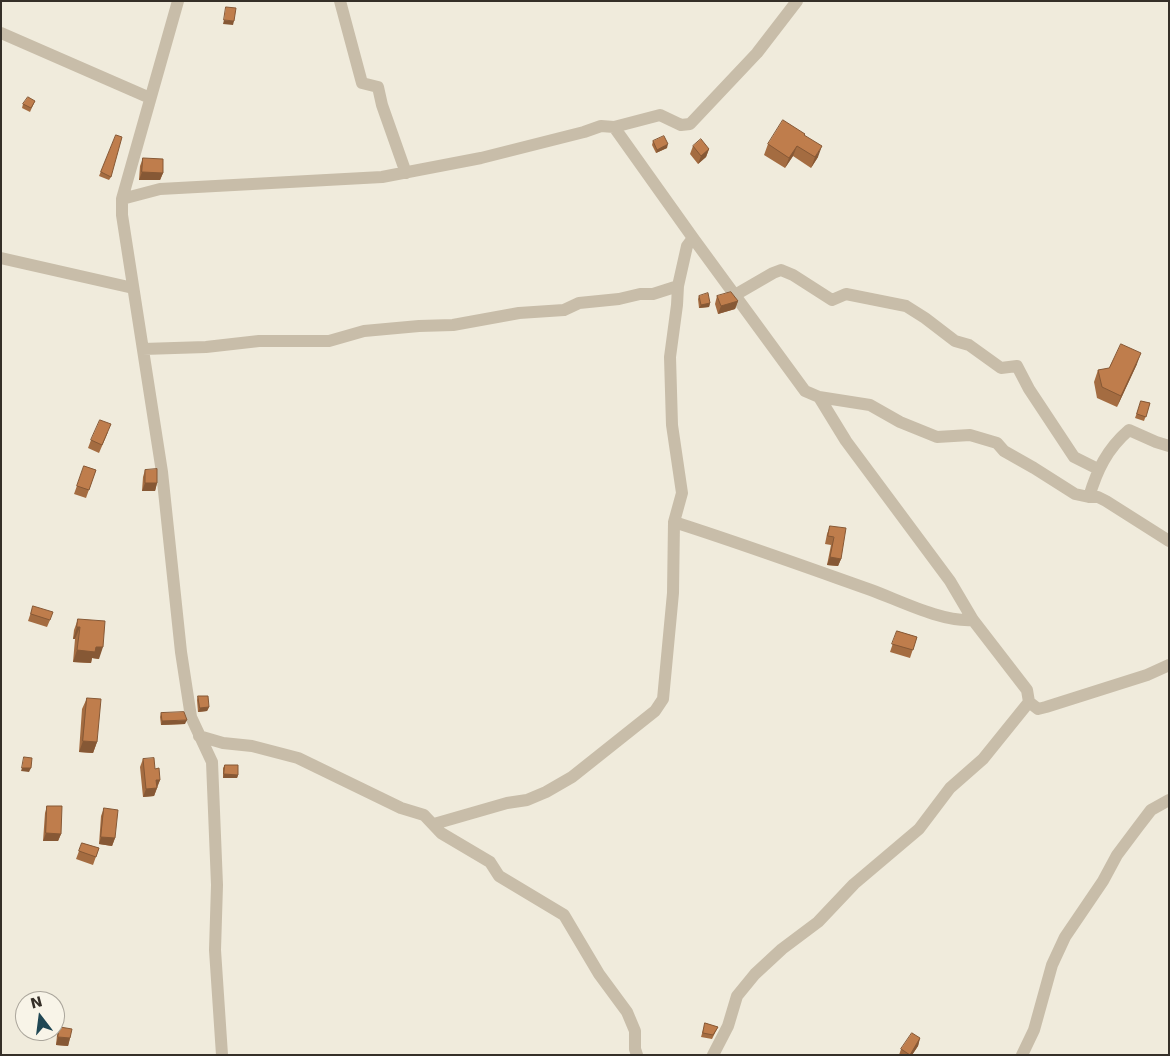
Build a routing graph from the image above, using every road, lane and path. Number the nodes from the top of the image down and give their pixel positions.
1 (178, 1) edge
2 (340, 1) edge
3 (797, 1) edge
4 (1, 33) edge
5 (150, 98) junction
6 (614, 127) junction
7 (406, 173) junction
8 (122, 199) junction
9 (692, 238) junction
10 (1, 258) edge
11 (678, 286) junction
12 (133, 288) junction
13 (735, 295) junction
14 (143, 349) junction
15 (819, 397) junction
16 (1169, 446) edge
17 (1098, 470) junction
18 (1089, 498) junction
19 (674, 522) junction
20 (1169, 541) edge
21 (973, 620) junction
22 (1169, 665) edge
23 (1028, 702) junction
24 (199, 736) junction
25 (1169, 800) edge
26 (434, 824) junction
27 (222, 1055) edge
28 (637, 1055) edge
29 (713, 1055) edge
30 (1022, 1055) edge

1 - 5 street
2 - 7 street
3 - 6 street
4 - 5 street
5 - 8 street
6 - 7 street
6 - 9 street
7 - 8 street
8 - 12 street
9 - 11 street
9 - 13 street
10 - 12 street
11 - 14 street
11 - 19 street
12 - 14 street
13 - 15 street
13 - 17 street
14 - 24 street
15 - 18 street
15 - 21 street
16 - 17 street
17 - 18 street
18 - 20 street
19 - 21 street
19 - 26 street
21 - 23 street
22 - 23 street
23 - 29 street
24 - 26 street
24 - 27 street
25 - 30 street
26 - 28 street

